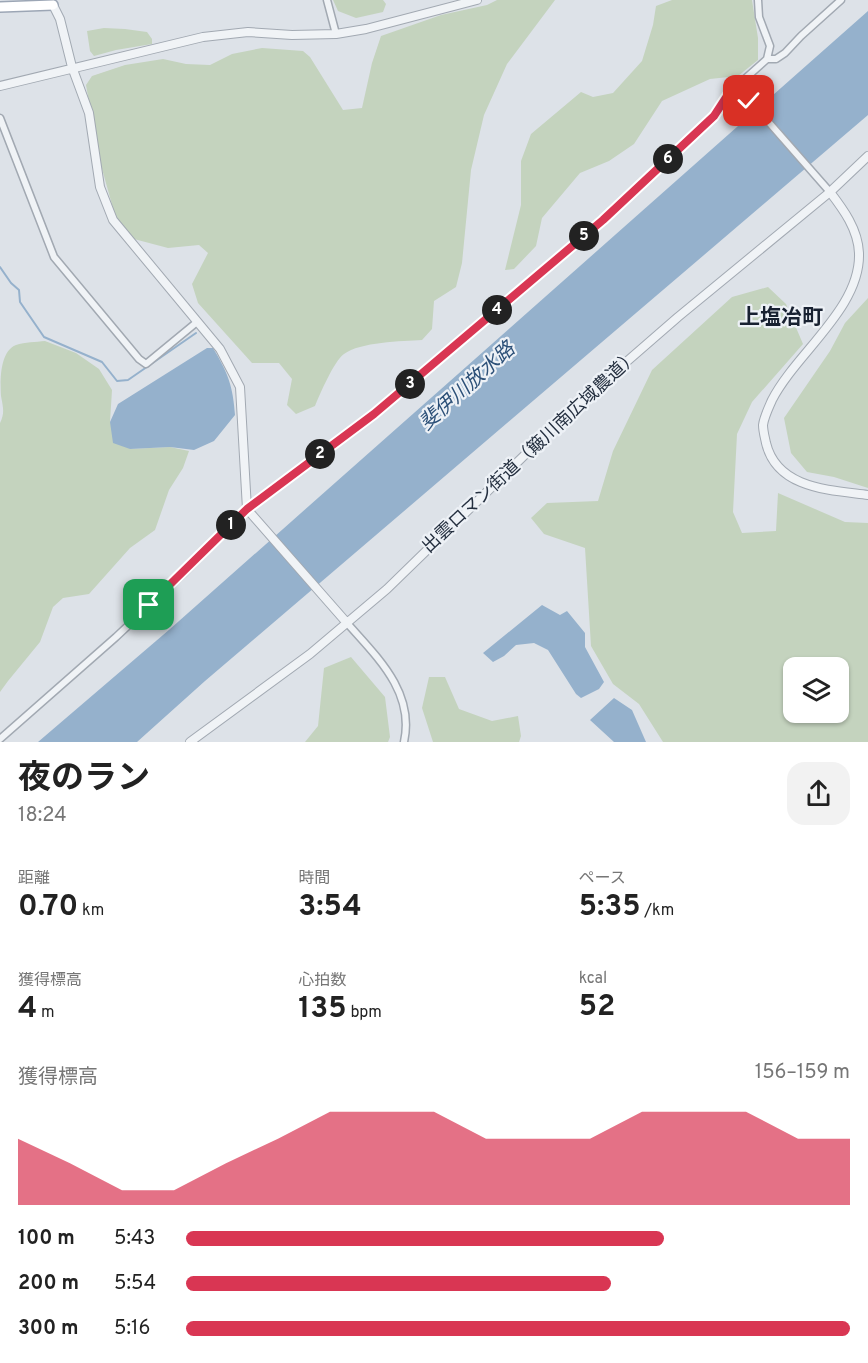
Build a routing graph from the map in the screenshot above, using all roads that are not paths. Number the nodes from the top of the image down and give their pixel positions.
1 (327, 0) edge
2 (477, 0) edge
3 (758, 0) edge
4 (842, 0) edge
5 (54, 3) edge
6 (0, 7) edge
7 (336, 34) junction
8 (767, 59) junction
9 (72, 67) junction
10 (0, 86) edge
11 (737, 86) junction
12 (0, 118) edge
13 (868, 156) edge
14 (830, 192) junction
15 (197, 322) junction
16 (868, 495) edge
17 (247, 509) junction
18 (347, 623) junction
19 (0, 739) edge
20 (190, 742) edge
21 (404, 742) edge

1 - 7 street
2 - 7 street
3 - 8 street
4 - 8 street
5 - 6 main road
5 - 9 street
7 - 9 street
8 - 11 street
9 - 10 street
9 - 15 street
11 - 14 street
11 - 17 street
12 - 15 street
13 - 14 street, 出雲ロマン街道（簸川南広域農道）
14 - 16 street
14 - 18 street, 出雲ロマン街道（簸川南広域農道）
15 - 17 street
17 - 18 street
17 - 19 street
18 - 20 street, 出雲ロマン街道（簸川南広域農道）
18 - 21 street

